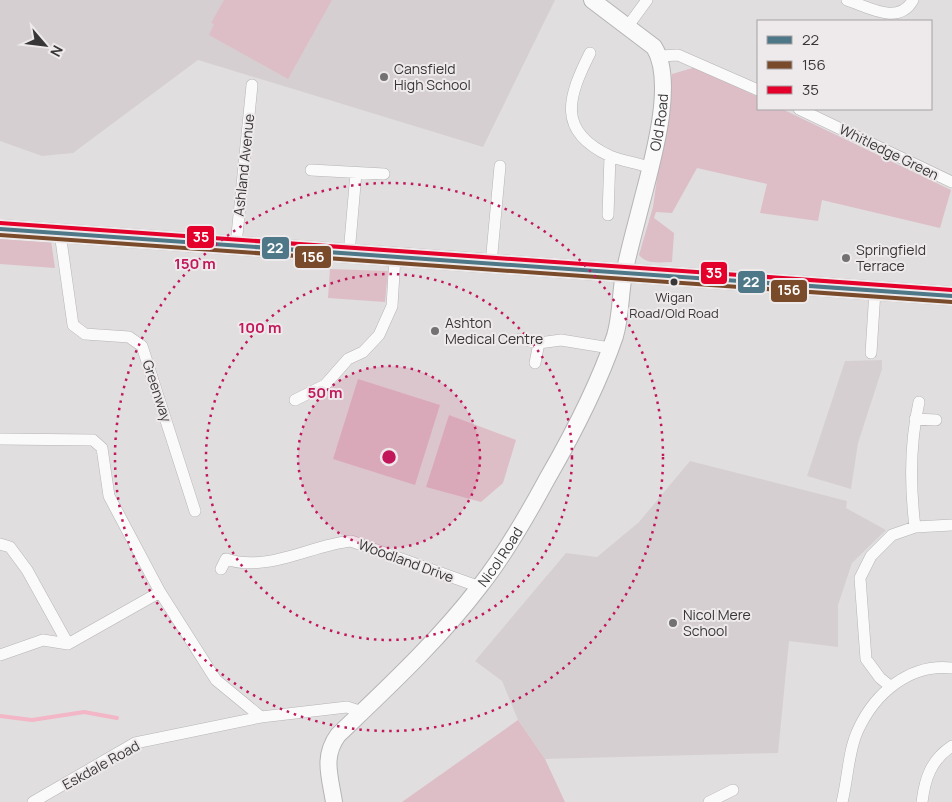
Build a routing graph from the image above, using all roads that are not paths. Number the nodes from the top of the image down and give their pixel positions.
1 (592, 0) edge
2 (647, 0) edge
3 (847, 0) edge
4 (912, 0) edge
5 (628, 26) junction
6 (590, 53) dead end
7 (660, 56) junction
8 (252, 85) dead end
9 (757, 90) edge
10 (801, 110) edge
11 (610, 156) junction
12 (500, 166) dead end
13 (651, 168) junction
14 (312, 170) dead end
15 (356, 173) junction
16 (384, 174) dead end
17 (952, 182) edge
18 (608, 215) dead end
19 (0, 229) edge
20 (60, 232) junction
21 (236, 245) junction
22 (349, 254) junction
23 (395, 257) junction
24 (491, 264) junction
25 (624, 274) junction
26 (875, 291) junction
27 (952, 296) edge
28 (520, 339) dead end
29 (539, 343) junction
30 (610, 348) junction
31 (871, 353) dead end
32 (535, 363) dead end
33 (296, 400) dead end
34 (918, 402) dead end
35 (915, 419) junction
36 (936, 420) dead end
37 (0, 439) edge
38 (195, 511) dead end
39 (952, 525) edge
40 (915, 527) junction
41 (0, 544) edge
42 (221, 569) dead end
43 (480, 587) junction
44 (160, 592) junction
45 (68, 644) junction
46 (0, 655) edge
47 (952, 668) edge
48 (890, 686) junction
49 (362, 712) junction
50 (261, 717) junction
51 (952, 746) edge
52 (733, 790) dead end
53 (55, 791) junction
54 (32, 802) edge
55 (60, 802) edge
56 (334, 802) edge
57 (709, 802) edge
58 (842, 802) edge
59 (922, 802) edge

1 - 5 street
2 - 5 street
3 - 4 street
5 - 7 street
6 - 11 street
7 - 9 street
7 - 13 street, Old Road
8 - 21 street, Ashland Avenue
10 - 17 street, Whitledge Green
11 - 13 street
11 - 18 street
12 - 24 street
13 - 25 street, Old Road
14 - 15 street
15 - 16 street
15 - 22 street
19 - 20 main road
20 - 21 main road
20 - 38 street, Greenway
21 - 22 main road
22 - 23 main road
23 - 24 main road
23 - 33 street
24 - 25 main road
25 - 26 main road
25 - 30 street, Nicol Road
26 - 27 main road
26 - 31 street
28 - 29 street
29 - 30 street
29 - 32 street
30 - 43 street, Nicol Road
34 - 35 street
35 - 36 street
35 - 40 street
37 - 44 street
39 - 40 street
40 - 48 street
41 - 45 street
42 - 43 street, Woodland Drive
43 - 49 street, Nicol Road
44 - 45 street
44 - 50 street
45 - 46 street
47 - 48 street
48 - 58 street
49 - 50 street, Eskdale Road
49 - 56 street, Nicol Road
50 - 53 street, Eskdale Road
51 - 59 street
52 - 57 street
53 - 54 street, Eskdale Road
53 - 55 street

